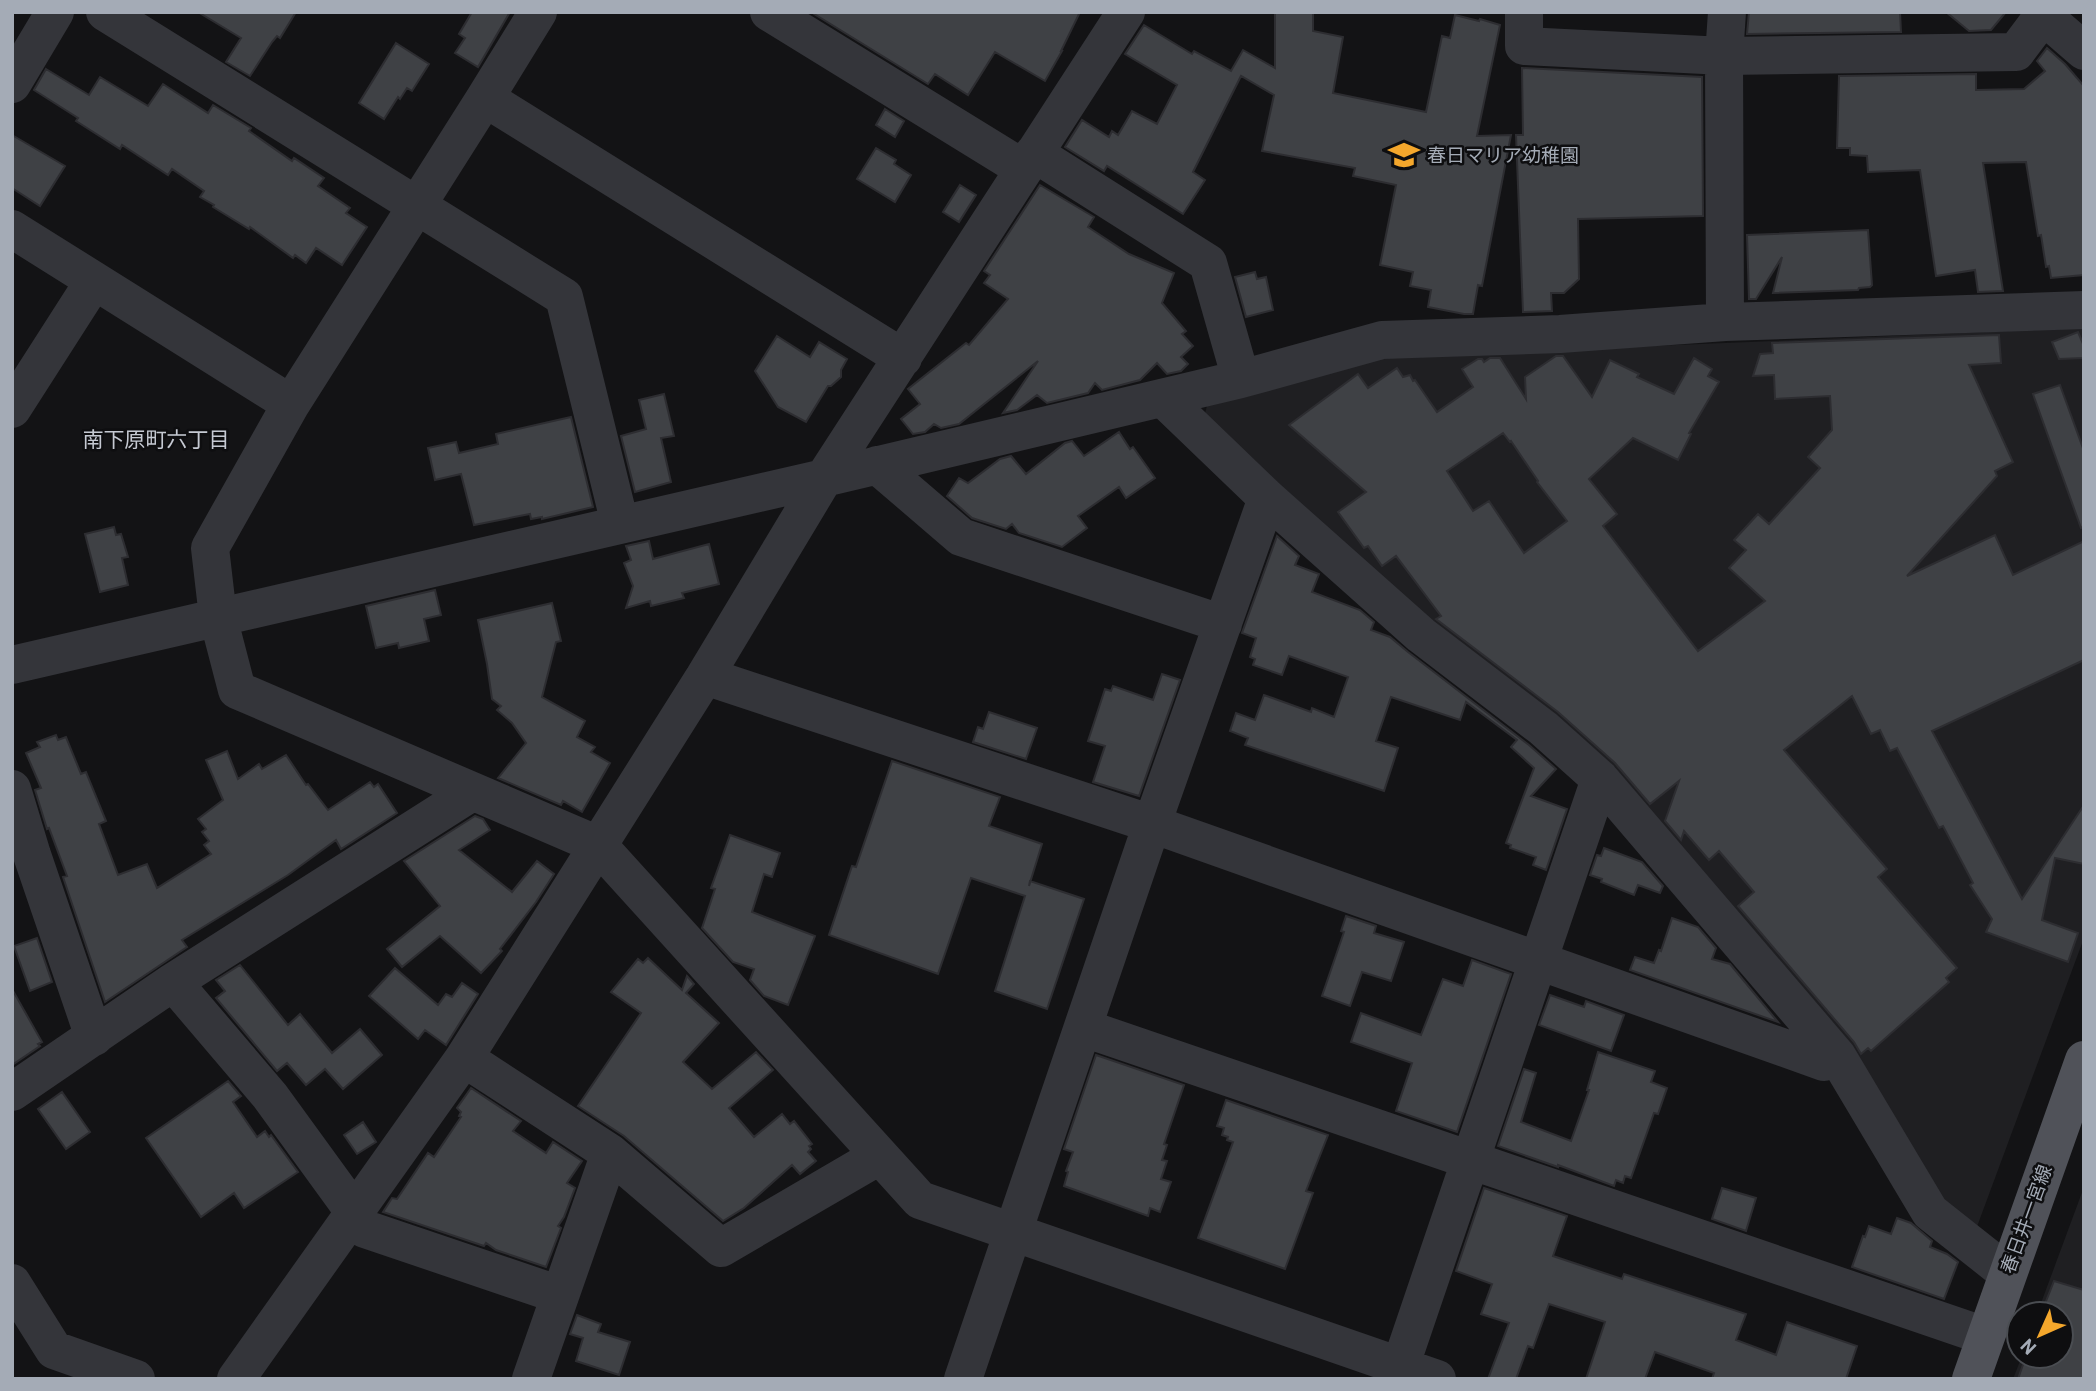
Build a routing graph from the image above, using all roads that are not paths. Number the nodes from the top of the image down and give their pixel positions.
1 (55, 12) edge
2 (104, 12) edge
3 (538, 12) edge
4 (1126, 12) edge
5 (1524, 12) edge
6 (1727, 12) edge
7 (2041, 14) edge
8 (780, 15) edge
9 (2084, 51) edge
10 (1724, 56) junction
11 (12, 84) edge
12 (485, 98) junction
13 (1029, 161) junction
14 (417, 205) junction
15 (12, 229) edge
16 (94, 281) junction
17 (2084, 310) edge
18 (1725, 322) junction
19 (903, 358) junction
20 (1241, 379) junction
21 (1163, 398) junction
22 (291, 404) junction
23 (12, 410) edge
24 (877, 465) junction
25 (824, 478) junction
26 (1266, 498) junction
27 (620, 524) junction
28 (218, 617) junction
29 (1223, 624) junction
30 (12, 665) edge
31 (705, 676) junction
32 (1600, 779) junction
33 (12, 789) edge
34 (472, 792) junction
35 (1152, 824) junction
36 (598, 845) junction
37 (22, 858) edge
38 (1538, 962) junction
39 (173, 982) junction
40 (1084, 1028) junction
41 (94, 1037) junction
42 (1837, 1056) junction
43 (464, 1058) junction
44 (2084, 1060) edge
45 (12, 1092) edge
46 (610, 1153) junction
47 (878, 1156) junction
48 (1469, 1161) junction
49 (353, 1216) junction
50 (1012, 1233) junction
51 (2007, 1273) junction
52 (12, 1283) edge
53 (560, 1295) junction
54 (1985, 1336) junction
55 (1398, 1372) edge
56 (136, 1379) edge
57 (236, 1379) edge
58 (531, 1379) edge
59 (963, 1379) edge
60 (1437, 1379) edge
61 (1971, 1379) edge

1 - 11 street
2 - 14 street
3 - 12 street
4 - 13 street
5 - 10 street
6 - 10 street
7 - 9 street
7 - 10 street
8 - 13 street
10 - 18 street
12 - 14 street
12 - 19 street
13 - 19 street
13 - 20 street
14 - 22 street
14 - 27 street
15 - 16 street
16 - 22 street
16 - 23 street
17 - 18 street
18 - 20 street
19 - 25 street
20 - 21 street
21 - 24 street
21 - 26 street
22 - 28 street
24 - 25 street
24 - 29 street
25 - 27 street
25 - 31 street
26 - 29 street
26 - 32 street
27 - 28 street
28 - 30 street
28 - 34 street
29 - 35 street
31 - 35 street
31 - 36 street
32 - 38 street
32 - 42 street
33 - 37 street
34 - 36 street
34 - 39 street
35 - 38 street
35 - 40 street
36 - 43 street
36 - 47 street
37 - 41 street
38 - 42 street
38 - 48 street
39 - 41 street
39 - 49 street
40 - 48 street
40 - 50 street
41 - 45 street
42 - 51 street
43 - 46 street
43 - 49 street
44 - 51 main road, 春日井一宮線
46 - 47 street
46 - 53 street
47 - 50 street
48 - 54 street
48 - 55 street
49 - 53 street
49 - 57 street
50 - 55 street
50 - 59 street
51 - 54 main road, 春日井一宮線
52 - 56 street
53 - 58 street
54 - 61 main road, 春日井一宮線
55 - 60 street

